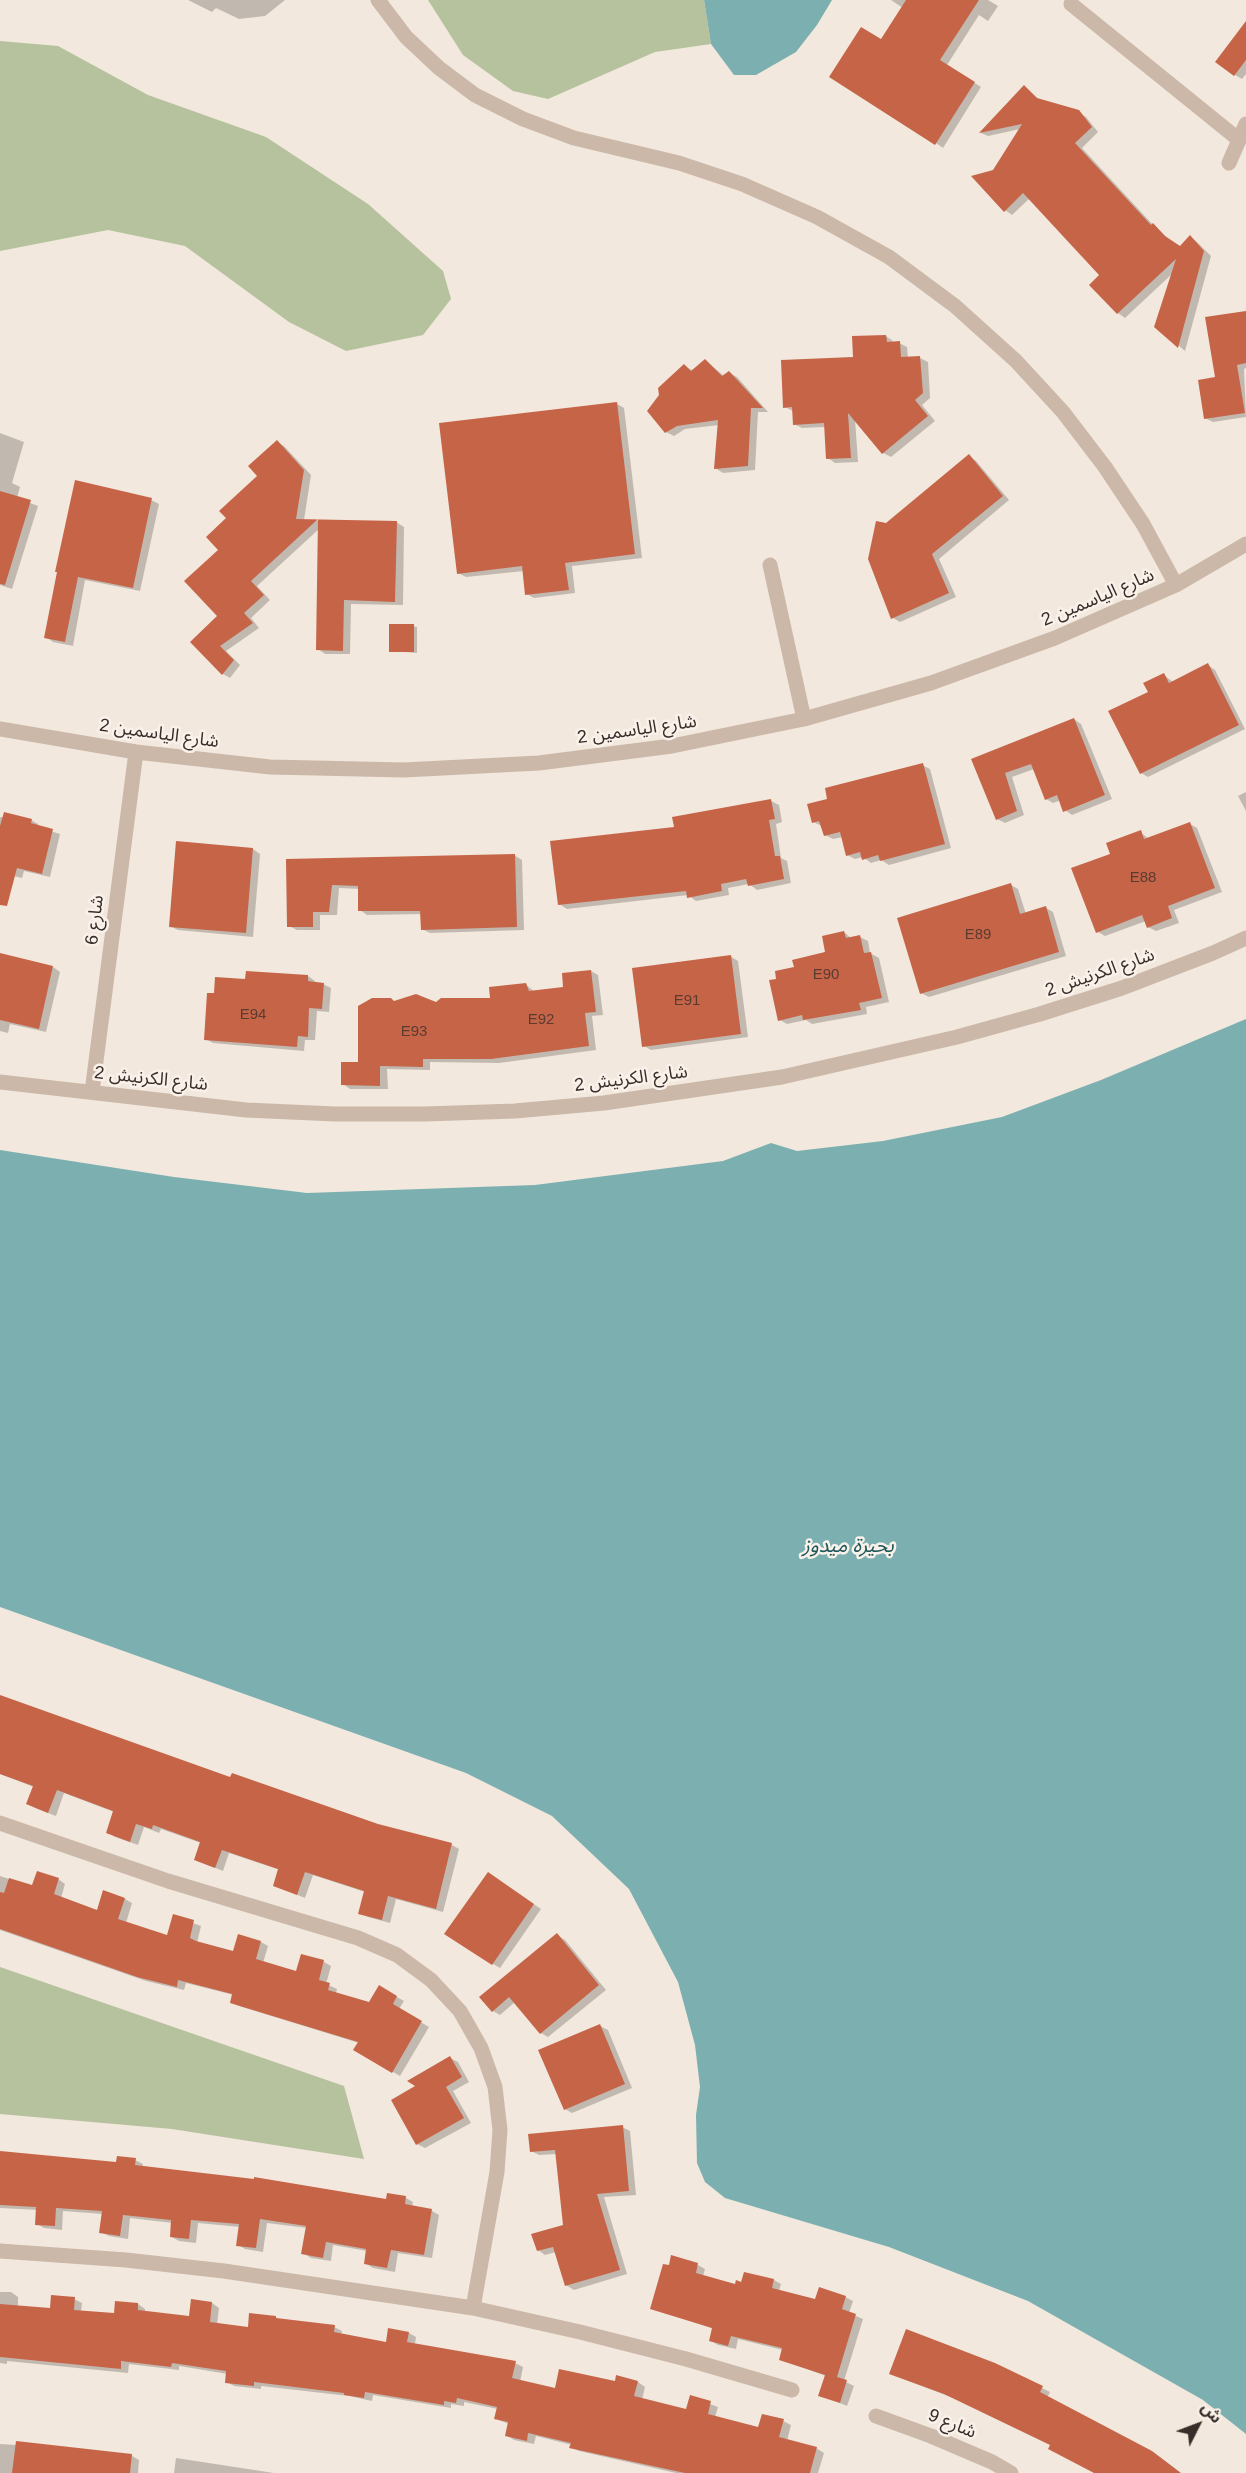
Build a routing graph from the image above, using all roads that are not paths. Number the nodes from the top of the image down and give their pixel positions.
1 (378, 0) edge
2 (1071, 4) dead end
3 (1246, 124) edge
4 (1238, 139) junction
5 (1229, 163) dead end
6 (1246, 544) edge
7 (770, 565) dead end
8 (1176, 585) junction
9 (804, 719) junction
10 (0, 729) edge
11 (136, 752) junction
12 (1246, 938) edge
13 (0, 1082) edge
14 (92, 1092) junction
15 (0, 1823) edge
16 (0, 2251) edge
17 (473, 2308) junction
18 (792, 2390) dead end
19 (876, 2416) dead end
20 (990, 2468) edge
21 (1011, 2473) edge

1 - 8 street
2 - 4 street
3 - 4 street
4 - 5 street
6 - 8 street, شارع الياسمين 2
7 - 9 street
8 - 9 street, شارع الياسمين 2
9 - 11 street, شارع الياسمين 2
10 - 11 street, شارع الياسمين 2
11 - 14 street, شارع 6
12 - 14 street, شارع الكرنيش 2
13 - 14 street, شارع الكرنيش 2
15 - 17 street
16 - 17 street
17 - 18 street
19 - 20 street, شارع 9
20 - 21 street, شارع 9

